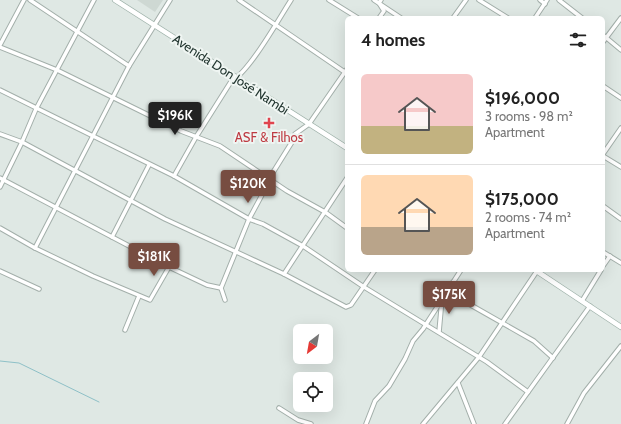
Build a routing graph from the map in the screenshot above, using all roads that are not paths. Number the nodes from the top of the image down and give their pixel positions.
1 (24, 0) edge
2 (30, 0) edge
3 (94, 0) edge
4 (116, 0) edge
5 (170, 0) edge
6 (239, 0) edge
7 (291, 0) edge
8 (329, 0) edge
9 (374, 0) edge
10 (458, 0) edge
11 (479, 0) edge
12 (540, 0) edge
13 (559, 0) edge
14 (380, 1) edge
15 (465, 1) edge
16 (546, 2) edge
17 (355, 16) edge
18 (380, 16) edge
19 (399, 16) edge
20 (454, 16) edge
21 (505, 16) edge
22 (536, 16) edge
23 (579, 16) edge
24 (621, 18) edge
25 (154, 24) junction
26 (275, 25) junction
27 (78, 31) junction
28 (605, 37) edge
29 (0, 46) edge
30 (621, 49) edge
31 (129, 66) junction
32 (57, 70) junction
33 (345, 71) edge
34 (345, 73) edge
35 (238, 78) junction
36 (605, 87) edge
37 (0, 90) edge
38 (114, 98) junction
39 (621, 98) edge
40 (36, 108) junction
41 (309, 124) junction
42 (621, 128) edge
43 (0, 134) edge
44 (94, 136) junction
45 (196, 137) junction
46 (22, 142) junction
47 (345, 147) edge
48 (605, 152) edge
49 (605, 156) edge
50 (149, 165) junction
51 (621, 167) edge
52 (75, 172) junction
53 (174, 176) junction
54 (2, 179) edge
55 (270, 180) junction
56 (345, 181) edge
57 (0, 187) edge
58 (131, 202) junction
59 (57, 207) junction
60 (605, 207) edge
61 (325, 212) junction
62 (249, 219) junction
63 (621, 219) edge
64 (345, 227) edge
65 (0, 228) edge
66 (112, 237) junction
67 (303, 246) junction
68 (35, 248) junction
69 (236, 252) junction
70 (605, 253) edge
71 (610, 256) junction
72 (605, 263) edge
73 (621, 263) edge
74 (169, 267) junction
75 (0, 271) edge
76 (374, 272) edge
77 (460, 272) edge
78 (535, 272) edge
79 (538, 272) edge
80 (600, 272) edge
81 (284, 274) junction
82 (454, 282) junction
83 (364, 287) junction
84 (221, 288) junction
85 (40, 289) dead end
86 (448, 290) junction
87 (456, 291) junction
88 (139, 296) junction
89 (442, 298) junction
90 (224, 300) dead end
91 (582, 301) junction
92 (590, 306) junction
93 (426, 324) junction
94 (501, 324) junction
95 (621, 327) edge
96 (125, 330) dead end
97 (439, 332) junction
98 (621, 346) edge
99 (479, 357) junction
100 (553, 358) junction
101 (458, 383) junction
102 (528, 392) junction
103 (279, 408) dead end
104 (311, 424) edge
105 (366, 424) edge
106 (423, 424) edge
107 (474, 424) edge
108 (505, 424) edge
109 (567, 424) edge

1 - 29 street
2 - 27 street
3 - 27 street
4 - 25 street, Avenida Don José Nambi
5 - 25 street
6 - 26 street
7 - 26 street
8 - 17 street
9 - 14 street
10 - 15 street
11 - 21 street
12 - 16 street
13 - 23 street
14 - 18 street
14 - 19 street
15 - 20 street
16 - 22 street
24 - 28 street
25 - 31 street
25 - 35 street, Avenida Don José Nambi
26 - 33 street
26 - 35 street
27 - 31 street
27 - 32 street
28 - 30 street
29 - 32 street
31 - 38 street
32 - 38 street
32 - 40 street
34 - 41 street
35 - 41 street, Avenida Don José Nambi
35 - 45 street
36 - 39 street
37 - 40 street
38 - 44 street
38 - 45 street
40 - 44 street
40 - 46 street
41 - 47 street, Avenida Don José Nambi
41 - 55 street
42 - 48 street
43 - 46 street
44 - 50 street
44 - 52 street
45 - 53 street
45 - 55 street
46 - 52 street
46 - 54 street
49 - 51 street
50 - 53 street
50 - 58 street
52 - 58 street
52 - 59 street
53 - 62 street
54 - 57 street
54 - 59 street
55 - 61 street
55 - 62 street
56 - 61 street
58 - 66 street
58 - 69 street
59 - 66 street
59 - 68 street
60 - 63 street
61 - 64 street
61 - 67 street
62 - 67 street
62 - 69 street
65 - 68 street
66 - 74 street
67 - 81 street
67 - 83 street
68 - 88 street
69 - 81 street
69 - 84 street
70 - 71 street
71 - 72 street
71 - 73 street
74 - 84 street
74 - 88 street
75 - 85 street
76 - 83 street
77 - 82 street
78 - 94 street
79 - 91 street
80 - 91 street
81 - 83 street
82 - 86 street
82 - 87 street
83 - 93 street
84 - 90 street
86 - 87 street
86 - 89 street
87 - 94 street
88 - 96 street
89 - 93 street
89 - 97 street
91 - 92 street
92 - 95 street
92 - 100 street
93 - 97 street
93 - 105 street
94 - 99 street
94 - 100 street
97 - 99 street
98 - 109 street
99 - 101 street
99 - 102 street
100 - 102 street
101 - 106 street
101 - 107 street
102 - 108 street
103 - 104 street

